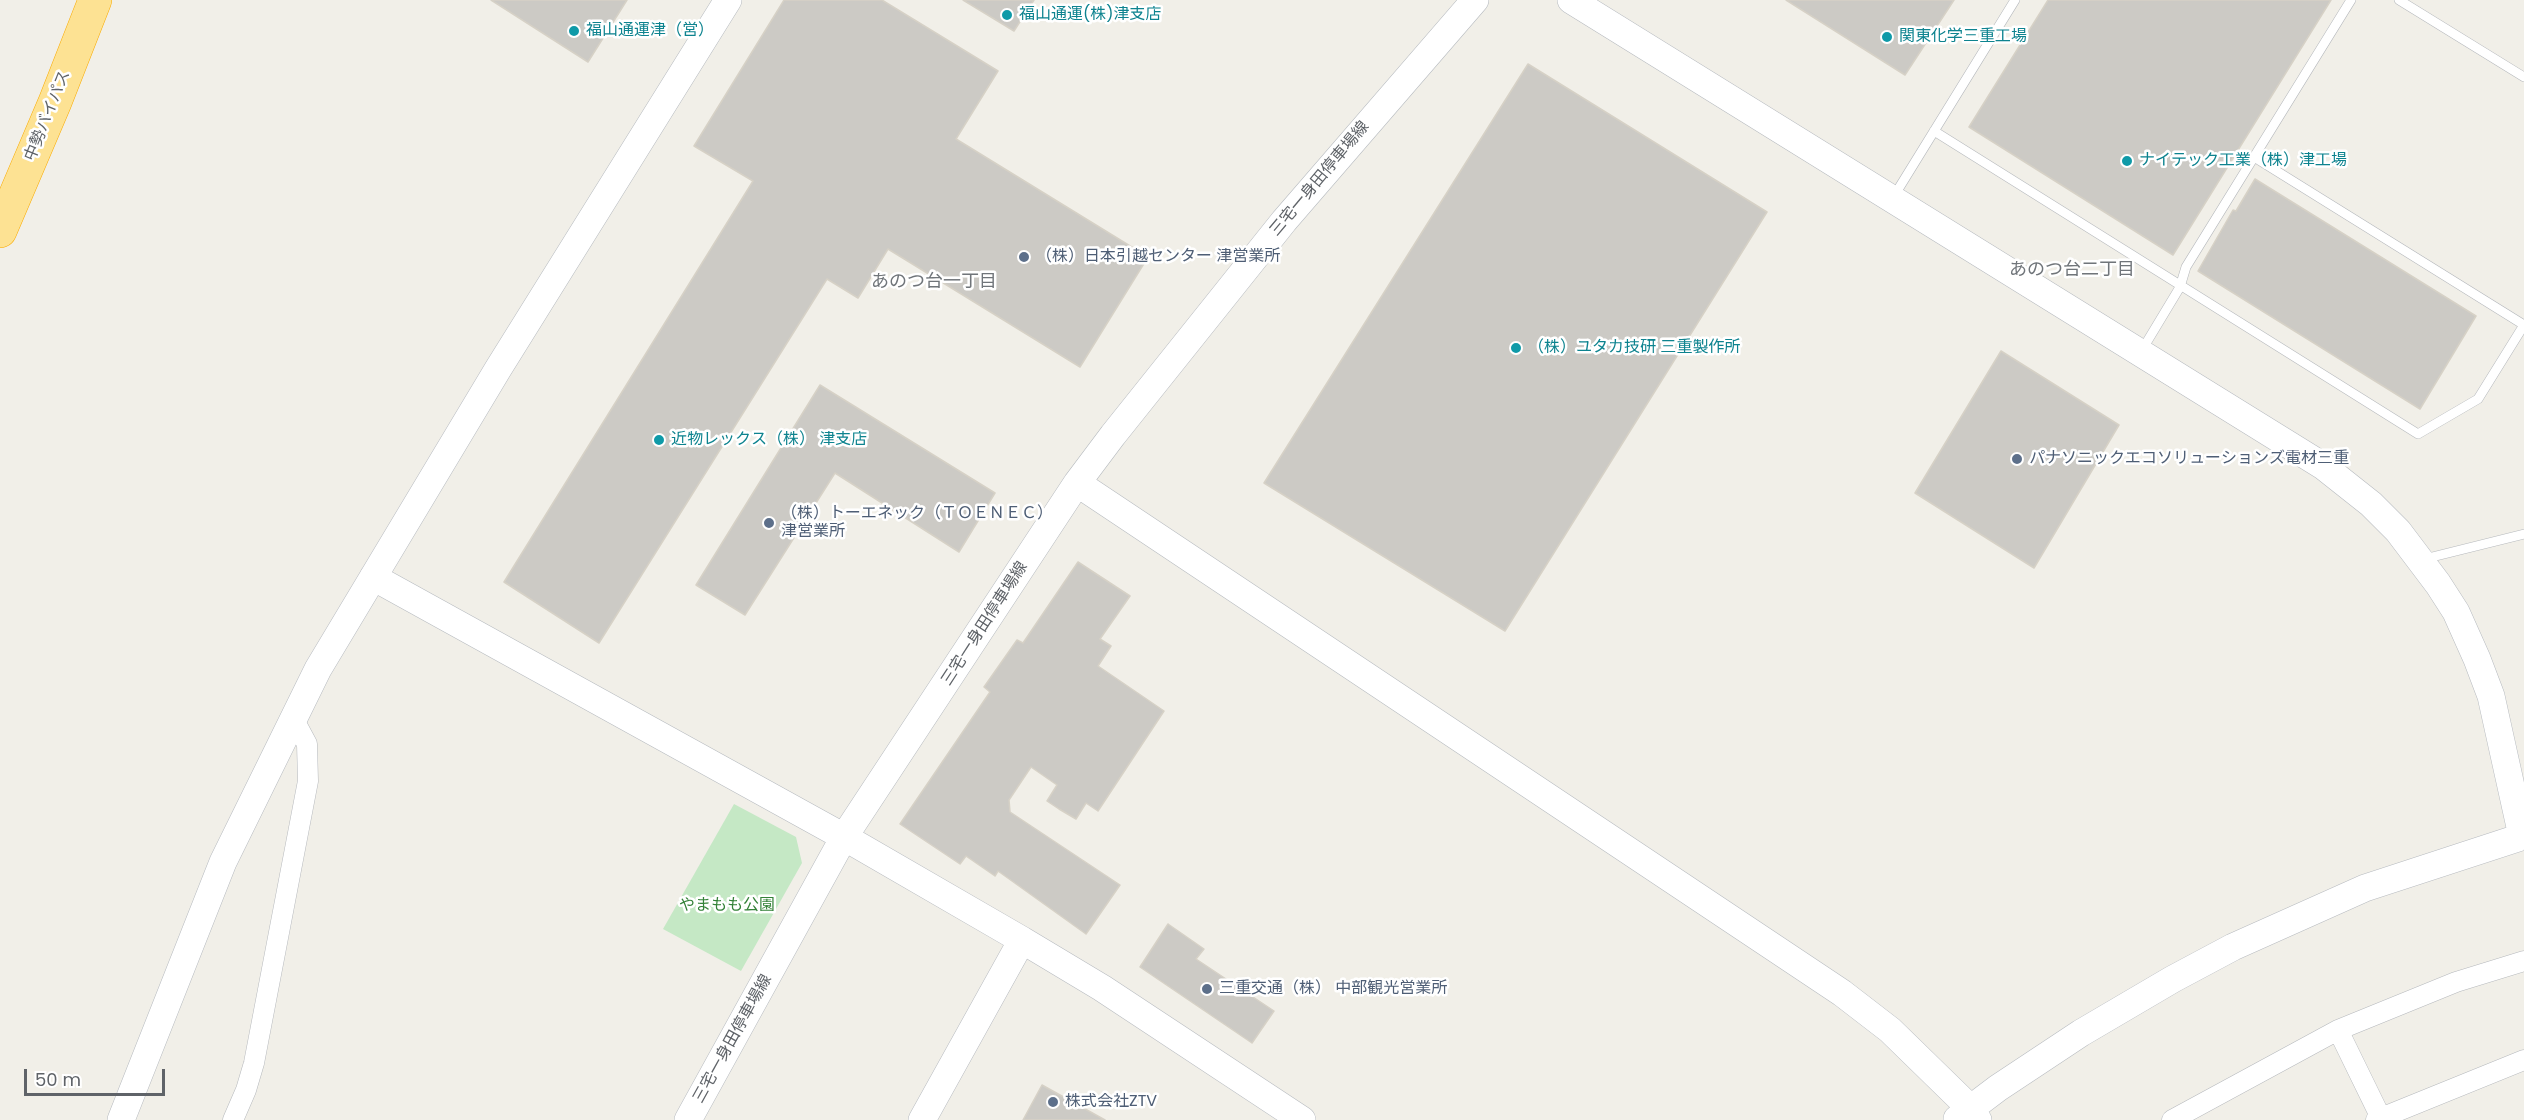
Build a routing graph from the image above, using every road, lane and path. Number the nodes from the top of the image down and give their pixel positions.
1 (95, 0) edge
2 (728, 0) edge
3 (1475, 0) edge
4 (1571, 0) edge
5 (2015, 0) edge
6 (2351, 0) edge
7 (2399, 0) edge
8 (2524, 77) edge
9 (1934, 131) junction
10 (2254, 157) junction
11 (1893, 198) junction
12 (0, 231) edge
13 (2180, 287) junction
14 (2524, 325) edge
15 (2141, 352) junction
16 (1077, 483) junction
17 (2524, 534) edge
18 (2420, 560) junction
19 (373, 577) junction
20 (293, 718) junction
21 (2523, 836) edge
22 (844, 837) junction
23 (1022, 940) junction
24 (2524, 961) edge
25 (2338, 1030) junction
26 (2524, 1060) edge
27 (1968, 1116) edge
28 (2383, 1118) edge
29 (122, 1120) edge
30 (233, 1120) edge
31 (688, 1120) edge
32 (922, 1120) edge
33 (1302, 1120) edge
34 (2172, 1120) edge

1 - 12 highway, 中勢バイパス
2 - 19 street
3 - 16 street, 三宅一身田停車場線
4 - 11 street
5 - 9 lane
6 - 10 lane
7 - 8 lane
9 - 11 lane
9 - 13 lane
10 - 13 lane
10 - 14 lane
11 - 15 street
13 - 14 lane
13 - 15 lane
15 - 18 street
16 - 22 street, 三宅一身田停車場線
16 - 27 street
17 - 18 lane
18 - 21 street
19 - 20 street
19 - 22 street
20 - 29 street
20 - 30 street
21 - 27 street
22 - 23 street
22 - 31 street, 三宅一身田停車場線
23 - 32 street
23 - 33 street
24 - 25 street
25 - 28 street
25 - 34 street
26 - 28 street

